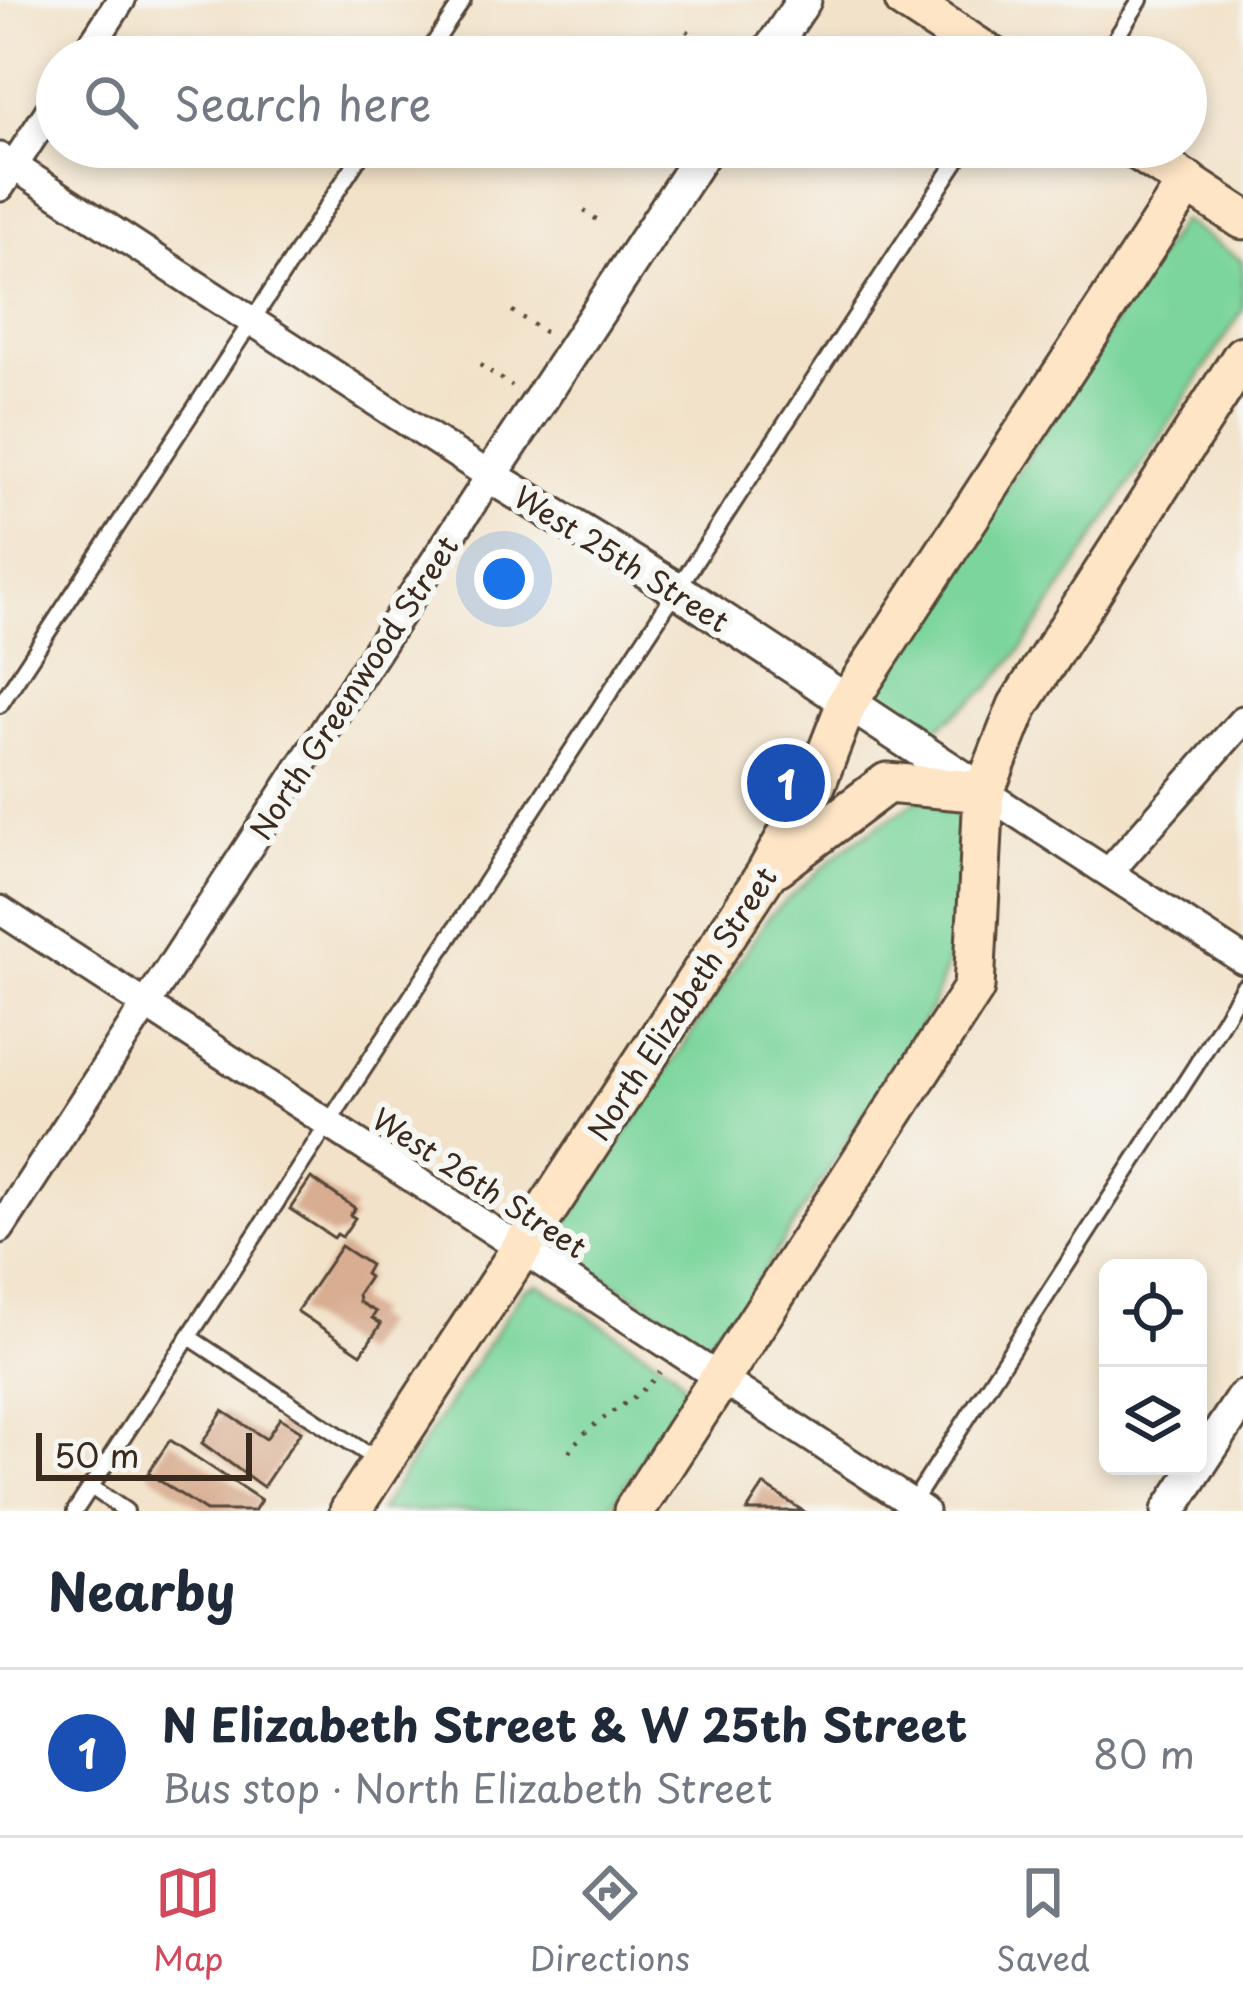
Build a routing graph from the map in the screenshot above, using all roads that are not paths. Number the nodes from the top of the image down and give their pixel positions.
1 (121, 0) edge
2 (463, 0) edge
3 (804, 0) edge
4 (905, 0) edge
5 (1141, 0) edge
6 (98, 36) edge
7 (439, 36) edge
8 (780, 36) edge
9 (960, 36) edge
10 (1118, 36) edge
11 (36, 127) edge
12 (352, 168) edge
13 (693, 168) edge
14 (952, 168) edge
15 (1166, 168) edge
16 (5, 170) edge
17 (1188, 182) junction
18 (1243, 218) edge
19 (252, 321) junction
20 (1243, 356) edge
21 (490, 476) junction
22 (676, 589) junction
23 (847, 703) junction
24 (0, 705) edge
25 (1243, 720) edge
26 (984, 792) junction
27 (1109, 872) junction
28 (766, 874) junction
29 (0, 910) edge
30 (1243, 960) edge
31 (1243, 986) edge
32 (147, 1003) junction
33 (327, 1123) junction
34 (0, 1228) edge
35 (522, 1247) junction
36 (189, 1337) junction
37 (722, 1376) junction
38 (1243, 1398) edge
39 (381, 1463) junction
40 (91, 1487) junction
41 (914, 1508) edge
42 (75, 1511) edge
43 (127, 1511) edge
44 (350, 1511) edge
45 (634, 1511) edge
46 (1169, 1511) edge

1 - 6 street
2 - 7 lane
3 - 8 street
4 - 9 main road
5 - 10 lane
11 - 16 street
12 - 19 lane
13 - 21 street, North Greenwood Street
14 - 22 lane
15 - 17 main road
16 - 19 street, West 25th Street
17 - 18 main road
17 - 23 main road, North Elizabeth Street
19 - 21 street, West 25th Street
19 - 24 lane
20 - 26 main road
21 - 22 street, West 25th Street
21 - 32 street, North Greenwood Street
22 - 23 street, West 25th Street
22 - 33 lane
23 - 26 street, West 25th Street
23 - 28 main road, North Elizabeth Street
25 - 27 street
26 - 27 street, West 25th Street
26 - 28 main road
26 - 37 main road
27 - 30 street, West 25th Street
28 - 35 main road, North Elizabeth Street
29 - 32 street, West 26th Street
31 - 41 lane
32 - 33 street, West 26th Street
32 - 34 street, North Greenwood Street
33 - 35 street, West 26th Street
33 - 36 lane
35 - 37 street, West 26th Street
35 - 39 main road, North Elizabeth Street
36 - 39 lane
36 - 40 lane
37 - 41 street, West 26th Street
37 - 45 main road
38 - 46 street
39 - 44 main road, North Elizabeth Street
40 - 42 lane
40 - 43 lane

